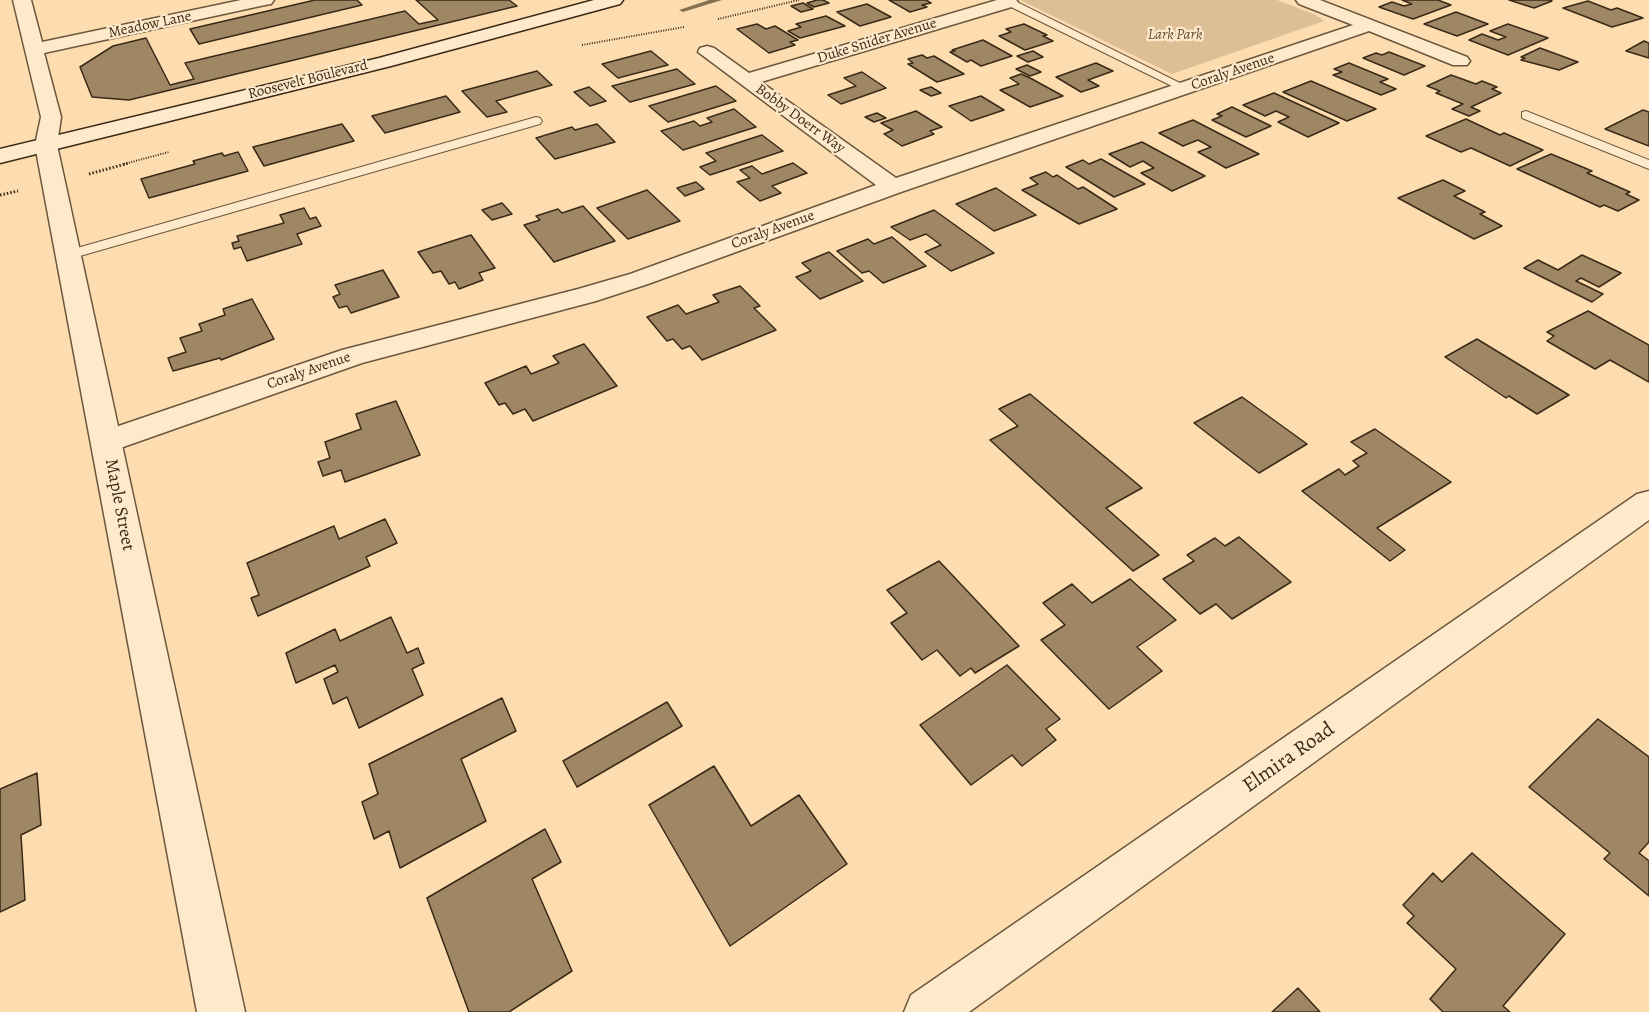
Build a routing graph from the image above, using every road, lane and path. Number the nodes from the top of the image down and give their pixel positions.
1 (22, 0) edge
2 (265, 0) edge
3 (614, 0) edge
4 (1305, 0) edge
5 (1009, 2) joint
6 (1370, 26) junction
7 (35, 49) junction
8 (707, 52) dead end
9 (1460, 61) dead end
10 (746, 80) junction
11 (1184, 88) junction
12 (1526, 115) dead end
13 (536, 121) dead end
14 (46, 145) junction
15 (0, 156) edge
16 (1649, 165) edge
17 (893, 187) junction
18 (20, 191) dead end
19 (0, 195) edge
20 (68, 255) junction
21 (106, 442) junction
22 (1649, 503) edge
23 (221, 1012) edge
24 (928, 1012) edge

1 - 7 street, Maple Street
2 - 7 street, Meadow Lane
3 - 14 street, Roosevelt Boulevard
4 - 6 street
5 - 10 street, Duke Snider Avenue
5 - 11 lane
6 - 9 street
6 - 11 street, Coraly Avenue
7 - 14 street, Maple Street
8 - 10 street, Bobby Doerr Way
10 - 17 street, Bobby Doerr Way
11 - 17 street, Coraly Avenue
12 - 16 lane
13 - 20 lane
14 - 15 street, Roosevelt Boulevard
14 - 20 street, Maple Street
17 - 21 street, Coraly Avenue
18 - 19 path
20 - 21 street, Maple Street
21 - 23 street, Maple Street
22 - 24 street, Elmira Road

